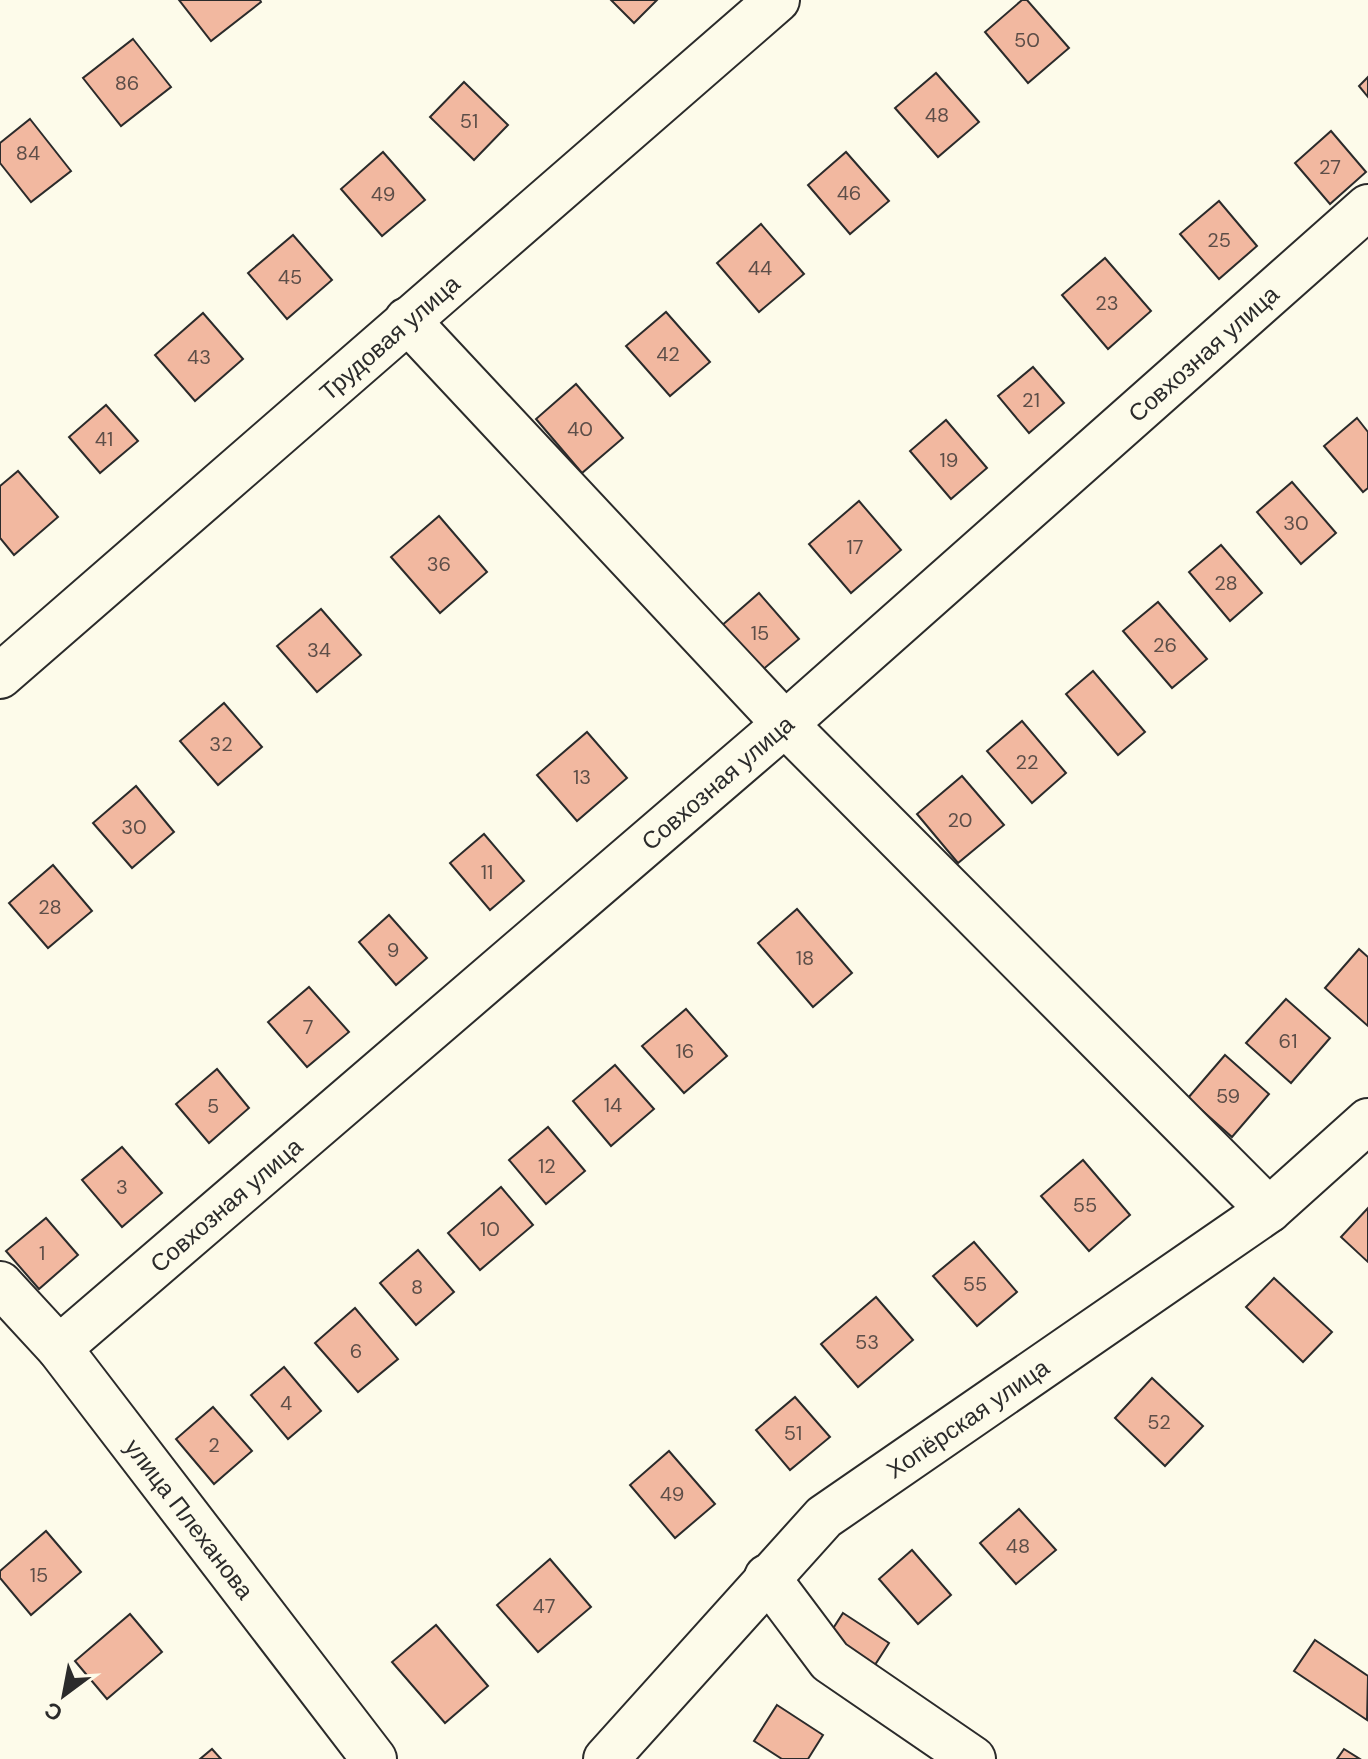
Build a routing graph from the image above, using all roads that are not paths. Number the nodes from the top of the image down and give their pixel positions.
1 (777, 0) edge
2 (1368, 207) edge
3 (407, 320) junction
4 (0, 676) edge
5 (785, 724) junction
6 (1368, 1121) edge
7 (1269, 1210) junction
8 (0, 1284) edge
9 (59, 1348) junction
10 (767, 1577) junction
11 (374, 1759) edge
12 (606, 1759) edge
13 (973, 1759) edge

1 - 3 street, Трудовая улица
2 - 5 street, Совхозная улица
3 - 4 street, Трудовая улица
3 - 5 street
5 - 7 street
5 - 9 street, Совхозная улица
6 - 7 street, Хопёрская улица
7 - 10 street, Хопёрская улица
8 - 9 street, улица Плеханова
9 - 11 street, улица Плеханова
10 - 12 street, Хопёрская улица
10 - 13 street

